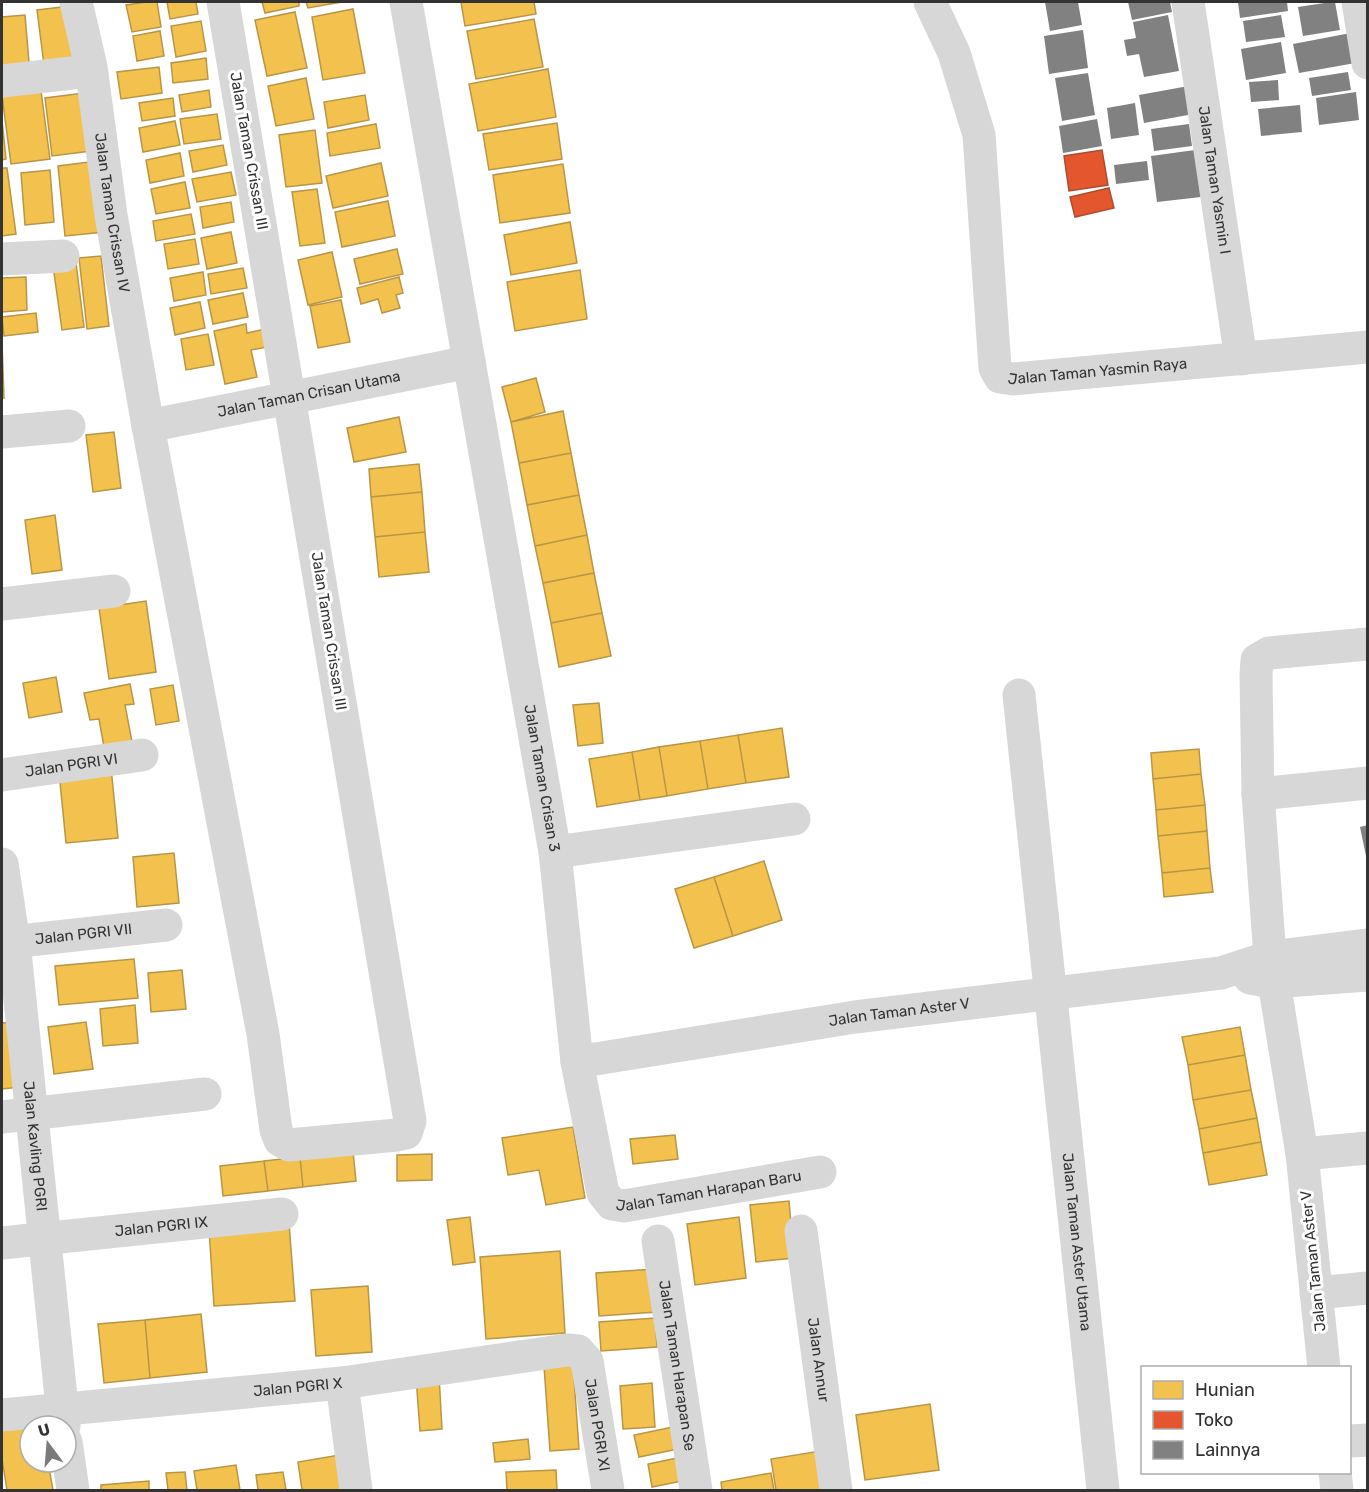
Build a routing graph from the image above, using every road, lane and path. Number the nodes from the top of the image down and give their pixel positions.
1 (76, 2) edge
2 (223, 2) edge
3 (406, 2) edge
4 (930, 2) edge
5 (1188, 2) edge
6 (1358, 2) edge
7 (1368, 63) edge
8 (72, 73) dead end
9 (2, 81) edge
10 (63, 256) dead end
11 (2, 259) edge
12 (1368, 347) edge
13 (1241, 359) junction
14 (469, 362) junction
15 (291, 399) junction
16 (69, 426) dead end
17 (148, 426) junction
18 (2, 432) edge
19 (114, 591) dead end
20 (2, 604) edge
21 (1368, 644) edge
22 (1019, 695) dead end
23 (142, 756) dead end
24 (2, 775) edge
25 (1368, 783) edge
26 (1258, 794) junction
27 (794, 819) dead end
28 (555, 852) junction
29 (2, 864) edge
30 (166, 925) dead end
31 (8, 943) edge
32 (1368, 945) edge
33 (1271, 969) junction
34 (1368, 975) edge
35 (1049, 995) junction
36 (577, 1062) junction
37 (205, 1094) dead end
38 (17, 1115) edge
39 (280, 1140) joint
40 (1368, 1148) edge
41 (1302, 1154) junction
42 (820, 1172) dead end
43 (603, 1193) joint
44 (282, 1214) dead end
45 (801, 1231) dead end
46 (42, 1238) junction
47 (658, 1241) dead end
48 (2, 1243) edge
49 (1368, 1288) edge
50 (1317, 1293) junction
51 (587, 1361) joint
52 (1324, 1366) edge
53 (342, 1383) junction
54 (63, 1414) edge
55 (78, 1415) edge
56 (2, 1416) edge
57 (18, 1416) edge
58 (1368, 1440) edge
59 (1351, 1441) edge
60 (71, 1474) edge
61 (1335, 1474) edge
62 (73, 1491) edge
63 (356, 1491) edge
64 (608, 1491) edge
65 (696, 1491) edge
66 (836, 1491) edge
67 (1103, 1491) edge
68 (1337, 1491) edge

1 - 17 street, Jalan Taman Crissan IV
2 - 15 street, Jalan Taman Crissan III
3 - 14 street, Jalan Taman Crisan 3
4 - 13 street, Jalan Taman Yasmin Raya
5 - 13 street, Jalan Taman Yasmin I
6 - 7 street
8 - 9 street
10 - 11 street
12 - 13 street, Jalan Taman Yasmin Raya
14 - 15 street, Jalan Taman Crisan Utama
14 - 28 street, Jalan Taman Crisan 3
15 - 17 street, Jalan Taman Crisan Utama
15 - 39 street, Jalan Taman Crissan III
16 - 18 street
17 - 39 street, Jalan Taman Crissan IV
19 - 20 street
21 - 26 street, Jalan Taman Aster V
22 - 35 street, Jalan Taman Aster Utama
23 - 24 street, Jalan PGRI VI
25 - 26 street
26 - 33 street, Jalan Taman Aster V
27 - 28 street
28 - 36 street, Jalan Taman Crisan 3
29 - 31 street, Jalan Kavling PGRI
30 - 31 street, Jalan PGRI VII
31 - 38 street, Jalan Kavling PGRI
32 - 33 street, Jalan Taman Aster V
33 - 34 street, Jalan Taman Aster V
33 - 35 street, Jalan Taman Aster V
33 - 41 street, Jalan Taman Aster V
35 - 36 street, Jalan Taman Aster V
35 - 67 street, Jalan Taman Aster Utama
36 - 43 street, Jalan Taman Crisan 3
37 - 38 street
38 - 46 street, Jalan Kavling PGRI
40 - 41 street
41 - 50 street, Jalan Taman Aster V
42 - 43 street, Jalan Taman Harapan Baru
44 - 46 street, Jalan PGRI IX
45 - 66 street, Jalan Annur
46 - 48 street, Jalan PGRI IX
46 - 54 street, Jalan Kavling PGRI
47 - 65 street, Jalan Taman Harapan Se
49 - 50 street
50 - 52 street, Jalan Taman Aster V
51 - 53 street, Jalan PGRI X
51 - 64 street, Jalan PGRI XI
53 - 55 street, Jalan PGRI X
53 - 63 street
56 - 57 street, Jalan PGRI X
58 - 59 street
60 - 62 street
61 - 68 street

